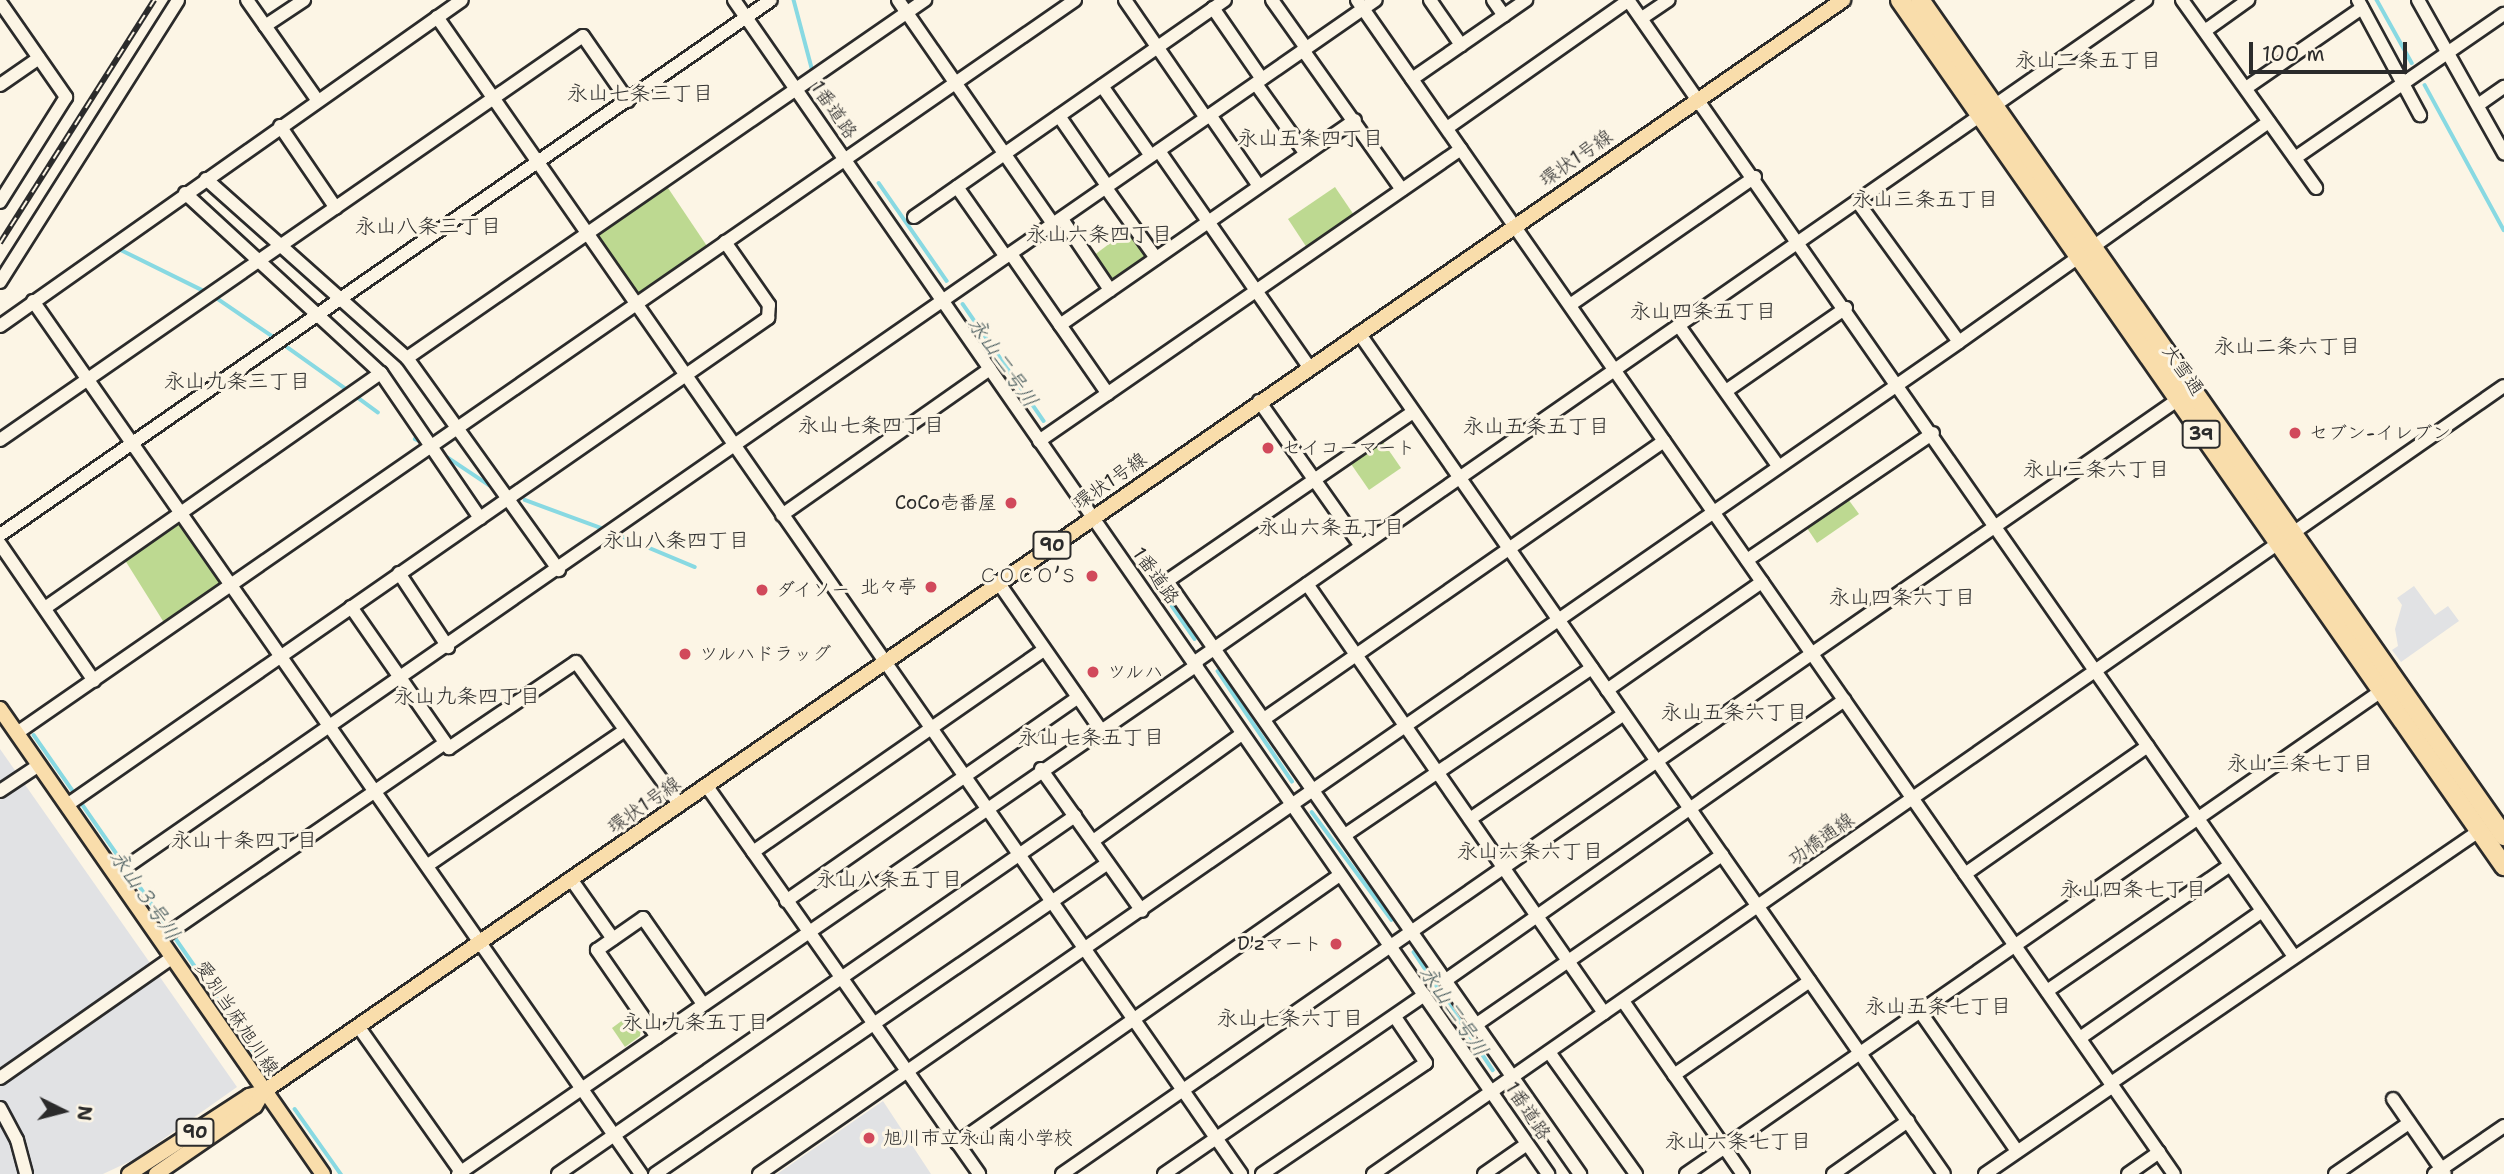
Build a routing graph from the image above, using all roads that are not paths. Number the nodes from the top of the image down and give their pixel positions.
1 (178, 0) edge
2 (247, 0) edge
3 (304, 0) edge
4 (462, 0) edge
5 (734, 0) edge
6 (771, 0) edge
7 (898, 0) edge
8 (925, 0) edge
9 (1075, 0) edge
10 (1125, 0) edge
11 (1225, 0) edge
12 (1272, 0) edge
13 (1376, 0) edge
14 (1430, 0) edge
15 (1493, 0) edge
16 (1526, 0) edge
17 (1628, 0) edge
18 (1669, 0) edge
19 (1843, 0) edge
20 (1900, 0) edge
21 (1920, 0) edge
22 (2146, 0) edge
23 (2182, 0) edge
24 (2248, 0) edge
25 (2418, 0) edge
26 (0, 2) edge
27 (1360, 4) edge
28 (2360, 4) edge
29 (1213, 8) junction
30 (907, 13) junction
31 (2504, 14) edge
32 (1504, 16) junction
33 (438, 17) junction
34 (746, 17) junction
35 (1642, 18) junction
36 (265, 26) junction
37 (2206, 30) junction
38 (1461, 45) junction
39 (1157, 46) junction
40 (1305, 49) junction
41 (2448, 52) junction
42 (39, 58) junction
43 (1412, 79) junction
44 (954, 81) junction
45 (1259, 81) junction
46 (2404, 84) junction
47 (0, 85) edge
48 (801, 85) junction
49 (1102, 86) junction
50 (2504, 87) edge
51 (2246, 88) junction
52 (1696, 97) junction
53 (492, 99) junction
54 (318, 101) junction
55 (628, 101) junction
56 (2477, 105) junction
57 (1989, 110) junction
58 (2420, 115) dead end
59 (1059, 116) junction
60 (1208, 117) junction
61 (1355, 120) junction
62 (2269, 122) junction
63 (280, 126) junction
64 (1447, 128) junction
65 (1461, 149) junction
66 (2504, 153) edge
67 (1004, 154) junction
68 (1155, 154) junction
69 (1306, 154) junction
70 (2295, 158) junction
71 (845, 159) junction
72 (537, 164) junction
73 (1755, 177) junction
74 (206, 179) junction
75 (1259, 186) junction
76 (957, 187) junction
77 (1107, 187) junction
78 (2316, 188) dead end
79 (1402, 190) junction
80 (185, 193) junction
81 (1857, 201) junction
82 (0, 202) edge
83 (336, 208) junction
84 (914, 217) dead end
85 (1057, 222) junction
86 (1209, 222) junction
87 (1514, 225) junction
88 (586, 234) junction
89 (725, 242) junction
90 (1799, 242) junction
91 (281, 245) junction
92 (2087, 253) junction
93 (1009, 256) junction
94 (1156, 258) junction
95 (259, 261) junction
96 (0, 282) edge
97 (1110, 290) junction
98 (1257, 292) junction
99 (341, 300) junction
100 (33, 301) junction
101 (944, 302) junction
102 (635, 305) junction
103 (1570, 305) junction
104 (1846, 308) junction
105 (317, 315) junction
106 (1060, 325) junction
107 (0, 326) edge
108 (1679, 326) junction
109 (1359, 333) junction
110 (1959, 342) junction
111 (407, 358) junction
112 (1309, 367) junction
113 (989, 369) junction
114 (1615, 370) junction
115 (381, 373) junction
116 (684, 376) junction
117 (86, 379) junction
118 (1899, 384) junction
119 (2504, 386) edge
120 (1726, 391) junction
121 (1108, 394) junction
122 (2184, 395) junction
123 (1259, 401) junction
124 (1413, 412) junction
125 (456, 430) junction
126 (1933, 433) junction
127 (0, 440) edge
128 (1039, 441) junction
129 (1664, 441) junction
130 (133, 444) junction
131 (431, 446) junction
132 (735, 447) junction
133 (1778, 466) junction
134 (1459, 478) junction
135 (1314, 480) junction
136 (508, 498) junction
137 (1713, 512) junction
138 (184, 514) junction
139 (782, 515) junction
140 (480, 518) junction
141 (1091, 518) junction
142 (1994, 526) junction
143 (0, 535) edge
144 (2285, 540) junction
145 (0, 544) edge
146 (1361, 546) junction
147 (1509, 549) junction
148 (1747, 561) junction
149 (559, 570) junction
150 (399, 573) junction
151 (998, 582) junction
152 (1762, 582) junction
153 (1307, 584) junction
154 (231, 585) junction
155 (351, 607) junction
156 (45, 608) junction
157 (1558, 619) junction
158 (448, 647) junction
159 (1213, 649) junction
160 (1044, 650) junction
161 (1811, 652) junction
162 (281, 656) junction
163 (1356, 656) junction
164 (883, 662) junction
165 (1196, 663) junction
166 (1592, 668) junction
167 (2095, 672) junction
168 (401, 679) junction
169 (94, 681) junction
170 (2389, 685) junction
171 (1607, 690) junction
172 (1078, 697) junction
173 (1845, 700) junction
174 (0, 709) edge
175 (1624, 714) junction
176 (1264, 719) junction
177 (1404, 725) junction
178 (329, 727) junction
179 (932, 728) junction
180 (1100, 729) junction
181 (624, 731) junction
182 (17, 733) junction
183 (1242, 734) junction
184 (445, 743) junction
185 (2148, 746) junction
186 (1656, 760) junction
187 (39, 765) junction
188 (1041, 769) junction
189 (1438, 774) junction
190 (965, 777) junction
191 (706, 785) junction
192 (1312, 790) junction
193 (0, 791) edge
194 (374, 791) junction
195 (1913, 798) junction
196 (74, 800) junction
197 (679, 804) junction
198 (1292, 806) junction
199 (986, 808) junction
200 (1690, 808) junction
201 (1075, 816) junction
202 (2196, 817) junction
203 (1470, 819) junction
204 (2479, 831) junction
205 (1345, 835) junction
206 (2504, 836) edge
207 (1093, 841) junction
208 (753, 852) junction
209 (1722, 855) junction
210 (1019, 856) junction
211 (1108, 863) junction
212 (428, 865) junction
213 (2230, 865) junction
214 (2504, 866) edge
215 (1503, 867) junction
216 (123, 870) junction
217 (1965, 874) junction
218 (1340, 875) junction
219 (571, 879) junction
220 (786, 901) junction
221 (1051, 901) junction
222 (1758, 907) junction
223 (1142, 911) junction
224 (2262, 911) junction
225 (1536, 916) junction
226 (809, 931) junction
227 (1413, 932) junction
228 (168, 934) junction
229 (613, 939) junction
230 (479, 942) junction
231 (2014, 944) junction
232 (1390, 947) junction
233 (1084, 950) junction
234 (2293, 955) junction
235 (173, 957) junction
236 (1568, 960) junction
237 (842, 979) junction
238 (1446, 980) junction
239 (1810, 981) junction
240 (2047, 991) junction
241 (1424, 995) junction
242 (1623, 1001) junction
243 (703, 1004) junction
244 (1919, 1010) junction
245 (1604, 1013) junction
246 (1395, 1017) junction
247 (1133, 1020) junction
248 (1477, 1024) junction
249 (874, 1025) junction
250 (358, 1026) junction
251 (657, 1037) junction
252 (2080, 1038) junction
253 (1549, 1052) junction
254 (1859, 1052) junction
255 (907, 1073) junction
256 (1674, 1075) junction
257 (1513, 1077) junction
258 (0, 1078) edge
259 (2112, 1085) junction
260 (582, 1088) junction
261 (1183, 1090) junction
262 (1492, 1091) junction
263 (263, 1092) junction
264 (2393, 1099) dead end
265 (0, 1108) edge
266 (1908, 1121) junction
267 (2409, 1123) junction
268 (2504, 1126) edge
269 (614, 1135) junction
270 (1216, 1138) junction
271 (957, 1143) junction
272 (1527, 1144) junction
273 (1724, 1147) junction
274 (2017, 1151) junction
275 (2159, 1152) junction
276 (2440, 1172) edge
277 (459, 1173) edge
278 (26, 1174) edge
279 (129, 1174) edge
280 (156, 1174) edge
281 (323, 1174) edge
282 (558, 1174) edge
283 (641, 1174) edge
284 (655, 1174) edge
285 (759, 1174) edge
286 (979, 1174) edge
287 (1062, 1174) edge
288 (1164, 1174) edge
289 (1241, 1174) edge
290 (1262, 1174) edge
291 (1373, 1174) edge
292 (1485, 1174) edge
293 (1548, 1174) edge
294 (1580, 1174) edge
295 (1636, 1174) edge
296 (1686, 1174) edge
297 (1744, 1174) edge
298 (1833, 1174) edge
299 (1944, 1174) edge
300 (1986, 1174) edge
301 (2128, 1174) edge
302 (2174, 1174) edge
303 (2335, 1174) edge

1 - 96 street
2 - 36 street
3 - 36 street
4 - 33 street
5 - 34 street, 1番道路
6 - 34 street
7 - 30 street
8 - 30 street
9 - 44 street
10 - 39 street
11 - 29 street
12 - 40 street
13 - 27 street
14 - 38 street
15 - 32 street
16 - 32 street
17 - 35 street
17 - 64 street
18 - 35 street
19 - 52 main road, 環状1号線 / 90
20 - 57 highway, 大雪通 / 39
21 - 57 highway, 大雪通 / 39
22 - 57 street
23 - 37 street
24 - 37 street
25 - 41 street
26 - 42 street
27 - 40 street
27 - 43 street
28 - 46 street
28 - 51 street
29 - 39 street
29 - 45 street
30 - 44 street
30 - 48 street
31 - 41 street
32 - 38 street
33 - 53 street
33 - 54 street
34 - 48 street, 1番道路
34 - 55 street
35 - 52 street
36 - 54 street
37 - 51 street
38 - 43 street
39 - 49 street
39 - 60 street
40 - 45 street
40 - 61 street
41 - 46 street
41 - 56 street
42 - 47 street
42 - 82 street
43 - 64 street
44 - 67 street
44 - 71 street
45 - 60 street
45 - 69 street
46 - 58 street
46 - 70 street
48 - 71 street, 1番道路
48 - 88 street
49 - 59 street
49 - 68 street
50 - 56 street
51 - 62 street
52 - 73 street
52 - 87 main road, 環状1号線 / 90
53 - 55 street
53 - 72 street
53 - 83 street
54 - 63 street
55 - 72 street
56 - 66 street
57 - 81 street
57 - 92 highway, 大雪通 / 39
59 - 67 street
59 - 77 street
60 - 68 street
60 - 75 street
61 - 69 street
61 - 79 street
62 - 70 street
62 - 92 street
63 - 74 street
63 - 83 street
64 - 65 street
65 - 79 street
65 - 87 street
67 - 76 street
67 - 85 street
68 - 77 street
68 - 86 street
69 - 75 street
70 - 78 street
71 - 89 street
71 - 101 street, 1番道路
72 - 88 street
72 - 99 street
73 - 90 street
73 - 103 street
74 - 80 street
74 - 91 street
75 - 86 street
76 - 84 street
76 - 93 street
77 - 85 street
77 - 94 street
79 - 98 street
80 - 95 street
80 - 100 street
81 - 90 street
81 - 110 street
83 - 91 street
85 - 93 street
85 - 97 street
86 - 94 street
86 - 98 street
87 - 103 street
87 - 109 main road, 環状1号線 / 90
88 - 102 street
88 - 111 street
89 - 102 street
89 - 116 street
90 - 104 street
90 - 108 street
91 - 95 street
91 - 99 street
92 - 110 street
92 - 122 highway, 大雪通 / 39
93 - 101 street
93 - 106 street
94 - 97 street
95 - 105 street
95 - 117 street
97 - 106 street
98 - 112 street
98 - 121 street
99 - 105 street
99 - 111 street
100 - 107 street
100 - 117 street
101 - 113 street, 1番道路
101 - 132 street
102 - 116 street
102 - 125 street
103 - 114 street
104 - 118 street
104 - 120 street
105 - 115 street
105 - 130 street
106 - 121 street
108 - 114 street
108 - 120 street
109 - 112 main road, 環状1号線 / 90
109 - 124 street
110 - 118 street
111 - 125 street
112 - 123 main road, 環状1号線 / 90
113 - 128 street, 1番道路
113 - 139 street
114 - 129 street
114 - 134 street
115 - 131 street
115 - 138 street
116 - 132 street
116 - 136 street
117 - 127 street
117 - 130 street
118 - 126 street
118 - 133 street
119 - 144 street, 功橋通線
120 - 133 street
121 - 128 street
122 - 142 street
122 - 144 highway, 大雪通 / 39
123 - 135 street
123 - 141 main road, 環状1号線 / 90
124 - 134 street
124 - 135 street
125 - 131 street
125 - 136 street
126 - 142 street
126 - 148 street
128 - 141 street, 1番道路
129 - 137 street
129 - 147 street
130 - 138 street
130 - 143 street
131 - 140 street
131 - 154 street
132 - 139 street
132 - 149 street
133 - 137 street
134 - 146 street
134 - 147 street
135 - 146 street
135 - 159 street
136 - 140 street
136 - 149 street
137 - 148 street
137 - 157 street
138 - 154 street
138 - 156 street
139 - 164 street
140 - 150 street
141 - 151 main road, 環状1号線 / 90
141 - 165 street, 1番道路
142 - 161 street
142 - 167 street
144 - 167 street, 功橋通線
144 - 170 highway, 大雪通 / 39
145 - 156 street
146 - 153 street
147 - 157 street
147 - 163 street
148 - 152 street
149 - 158 street
150 - 155 street
150 - 158 street
151 - 160 street
151 - 164 main road, 環状1号線 / 90
152 - 161 street
152 - 171 street
153 - 159 street
153 - 163 street
154 - 162 street
154 - 169 street
155 - 162 street
155 - 168 street
156 - 169 street
157 - 166 street
157 - 177 street
158 - 168 street
159 - 165 street
159 - 176 street
160 - 172 street
160 - 179 street
161 - 173 street
161 - 186 street
162 - 178 street
162 - 196 street
163 - 176 street
163 - 177 street
164 - 179 street
164 - 191 main road, 環状1号線 / 90
165 - 180 street
165 - 183 street, 1番道路
166 - 171 street
166 - 189 street
167 - 185 street
167 - 195 street, 功橋通線
168 - 178 street
168 - 184 street
169 - 182 street
170 - 202 street
170 - 204 highway, 大雪通 / 39
170 - 206 highway, 大雪通 / 39
171 - 175 street
172 - 180 street
172 - 190 street
173 - 195 street
173 - 200 street
174 - 182 main road, 愛別当麻旭川線
175 - 186 street
175 - 203 street
176 - 192 street
177 - 189 street
177 - 192 street
178 - 194 street
178 - 216 street
179 - 190 street
179 - 208 street
180 - 188 street
181 - 184 street
181 - 197 street
181 - 212 street
182 - 187 main road, 愛別当麻旭川線
183 - 198 street, 1番道路
183 - 207 street
184 - 194 street
185 - 202 street
185 - 217 street
186 - 200 street
186 - 215 street
187 - 193 street
187 - 196 main road, 愛別当麻旭川線
188 - 199 street
188 - 201 street
189 - 203 street
189 - 205 street
190 - 199 street
190 - 220 street
191 - 197 main road, 環状1号線 / 90
191 - 208 street
192 - 198 street
192 - 205 street
194 - 212 street
194 - 228 street
195 - 217 street
195 - 222 street, 功橋通線
196 - 216 main road, 愛別当麻旭川線
197 - 219 main road, 環状1号線 / 90
198 - 218 street, 1番道路
198 - 223 street
199 - 210 street
199 - 226 street
200 - 209 street
200 - 225 street
201 - 207 street
201 - 210 street
202 - 213 street
202 - 231 street
203 - 215 street
204 - 214 highway, 大雪通 / 39
204 - 234 street
205 - 227 street
207 - 211 street
208 - 220 street
209 - 222 street
209 - 236 street
210 - 221 street
210 - 237 street
211 - 221 street
211 - 223 street
212 - 230 street
213 - 224 street
213 - 240 street
215 - 225 street
215 - 227 street
216 - 228 main road, 愛別当麻旭川線
217 - 231 street
218 - 232 street, 1番道路
218 - 247 street
219 - 229 street
219 - 230 main road, 環状1号線 / 90
220 - 226 street
221 - 233 street
221 - 249 street
222 - 239 street
222 - 242 street, 功橋通線
223 - 233 street
224 - 234 street
224 - 252 street
225 - 236 street
225 - 238 street
226 - 237 street
226 - 243 street
227 - 232 street
227 - 238 street
228 - 235 main road, 愛別当麻旭川線
229 - 243 street
229 - 251 street
230 - 250 main road, 環状1号線 / 90
230 - 260 street
231 - 240 street
231 - 244 street
232 - 241 street, 1番道路
232 - 261 street
233 - 247 street
233 - 255 street
234 - 259 street
235 - 258 street
235 - 263 main road, 愛別当麻旭川線
236 - 245 street
236 - 248 street
237 - 249 street
237 - 269 street
238 - 248 street
239 - 254 street
239 - 256 street
240 - 252 street
241 - 246 street
241 - 262 street, 1番道路
242 - 245 street, 功橋通線
242 - 256 street
243 - 251 street
244 - 254 street
244 - 274 street
245 - 253 street, 功橋通線
246 - 270 street
246 - 290 street
247 - 261 street
247 - 271 street
248 - 257 street
249 - 255 street
249 - 284 street
250 - 263 main road, 環状1号線 / 90
250 - 277 street
251 - 260 street
252 - 259 street
253 - 257 street, 功橋通線
253 - 295 street
254 - 266 street
254 - 273 street
255 - 271 street
255 - 285 street
256 - 273 street
257 - 262 street, 功橋通線
257 - 294 street
259 - 274 street
259 - 275 street
260 - 269 street
260 - 277 street
261 - 270 street
261 - 287 street
262 - 272 street, 1番道路
262 - 291 street, 功橋通線
263 - 279 main road, 環状1号線 / 90
263 - 280 main road, 環状1号線 / 90
263 - 281 main road, 愛別当麻旭川線
264 - 267 street
265 - 278 street
266 - 298 street
266 - 299 street
267 - 276 street
267 - 303 street
268 - 276 street
269 - 282 street
269 - 283 street
270 - 288 street
270 - 289 street
271 - 286 street
272 - 292 street
272 - 293 street, 1番道路
273 - 296 street
273 - 297 street
274 - 300 street
275 - 301 street
275 - 302 street

